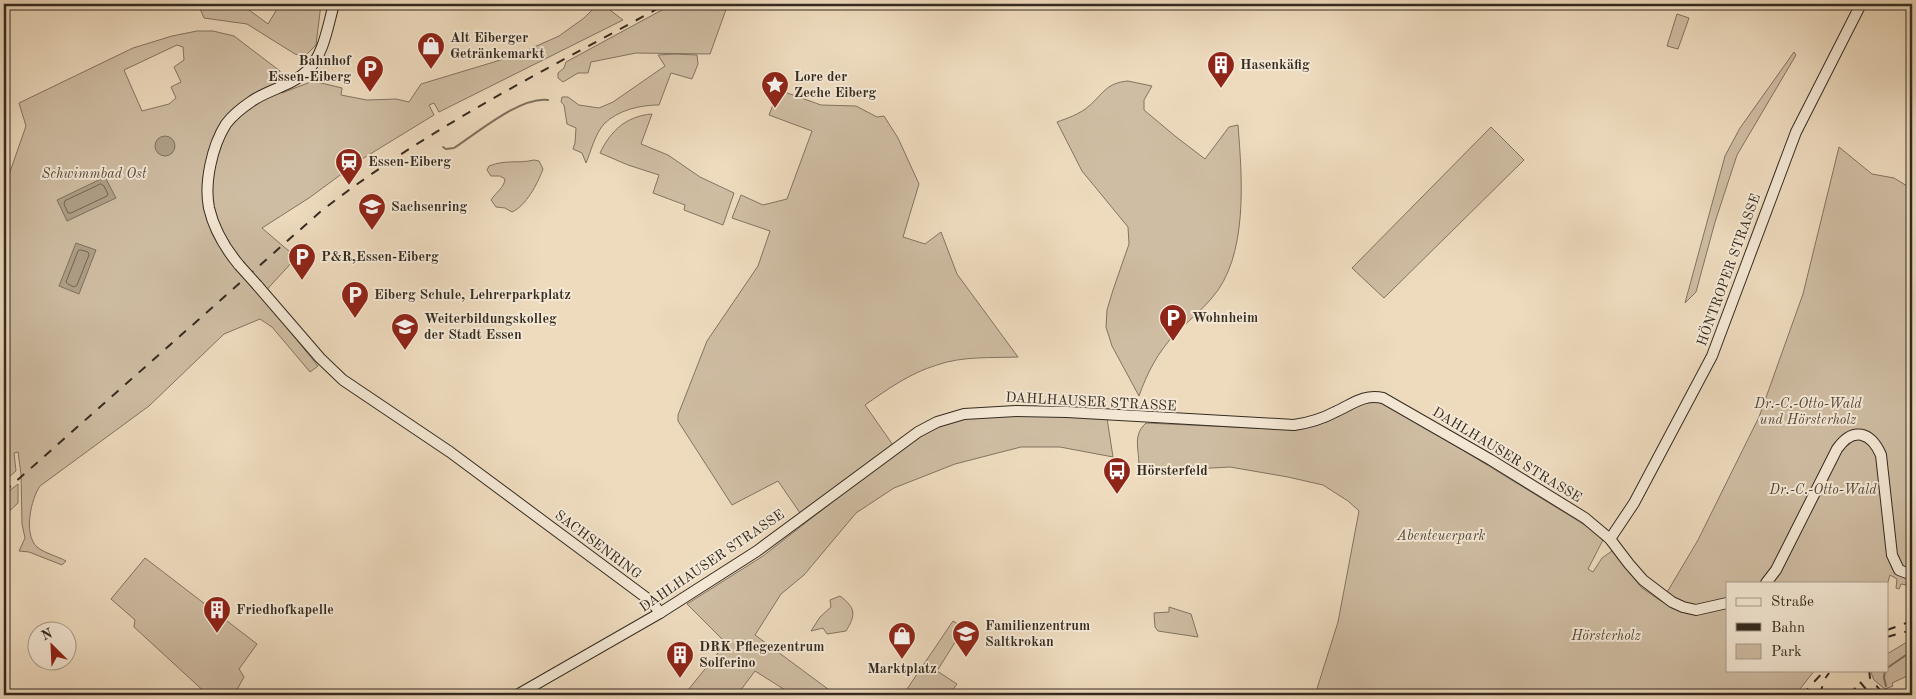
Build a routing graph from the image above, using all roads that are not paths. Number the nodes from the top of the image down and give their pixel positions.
1 (334, 4) edge
2 (1861, 4) edge
3 (1610, 539) junction
4 (1912, 575) edge
5 (1767, 582) edge
6 (1726, 603) edge
7 (660, 613) junction
8 (517, 695) edge

1 - 7 street, SACHSENRING, bridge
2 - 3 street, HÖNTROPER STRASSE
3 - 6 street, DAHLHAUSER STRASSE
3 - 7 street, DAHLHAUSER STRASSE
4 - 5 street
7 - 8 street, DAHLHAUSER STRASSE

